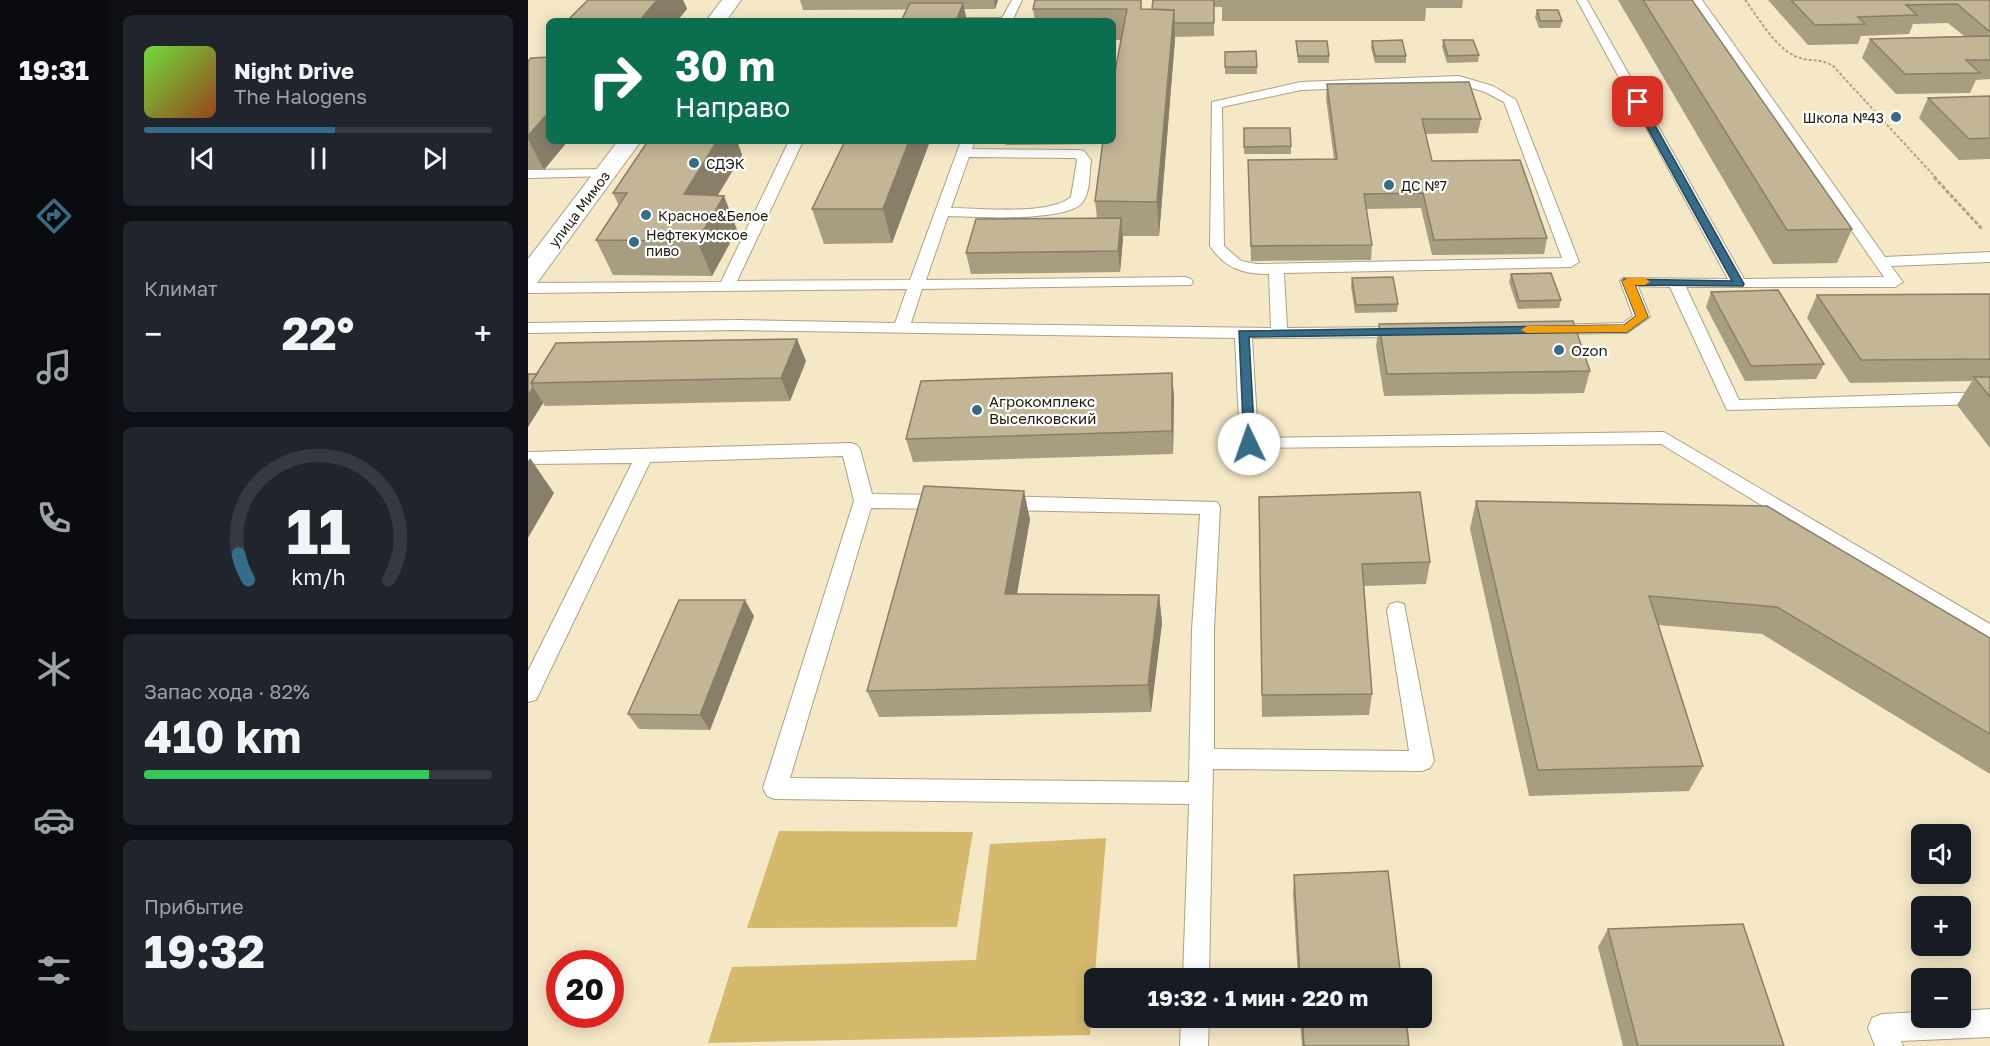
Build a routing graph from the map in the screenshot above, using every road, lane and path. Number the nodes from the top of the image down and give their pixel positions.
1 (732, 0) edge
2 (1017, 0) edge
3 (1582, 0) edge
4 (1696, 0) edge
5 (1744, 0) edge
6 (718, 18) edge
7 (1008, 18) edge
8 (628, 144) edge
9 (795, 144) edge
10 (966, 147) edge
11 (607, 173) junction
12 (528, 174) edge
13 (943, 212) junction
14 (1986, 233) dead end
15 (1990, 257) edge
16 (1881, 262) junction
17 (1276, 269) junction
18 (528, 277) edge
19 (1185, 282) dead end
20 (1676, 282) junction
21 (916, 284) junction
22 (1739, 284) junction
23 (727, 286) junction
24 (528, 288) edge
25 (901, 327) junction
26 (528, 328) edge
27 (1534, 330) edge
28 (1418, 332) edge
29 (1243, 333) junction
30 (1279, 334) junction
31 (1990, 398) edge
32 (644, 456) junction
33 (528, 458) edge
34 (864, 501) junction
35 (1397, 610) dead end
36 (1990, 635) edge
37 (528, 693) edge
38 (1202, 759) junction
39 (1199, 794) junction
40 (1196, 968) edge
41 (1990, 1023) edge
42 (1195, 1028) edge
43 (1194, 1046) edge
44 (1888, 1046) edge

1 - 6 street
2 - 7 lane
3 - 22 lane
4 - 16 lane
5 - 14 path
8 - 11 street, улица Мимоз
9 - 23 lane
10 - 13 lane
10 - 13 lane
11 - 12 lane
11 - 18 street, улица Мимоз
13 - 21 lane
15 - 16 lane
16 - 22 lane
17 - 17 lane
17 - 30 lane
19 - 21 lane
20 - 22 lane
20 - 27 lane
20 - 31 lane
21 - 23 lane
21 - 25 lane
23 - 24 lane
25 - 26 lane
25 - 29 lane
28 - 30 lane
29 - 30 lane
29 - 36 lane
32 - 33 lane
32 - 34 lane
32 - 37 lane
34 - 38 lane
34 - 39 lane
35 - 38 lane
38 - 39 lane
39 - 40 lane
41 - 44 lane
42 - 43 lane

